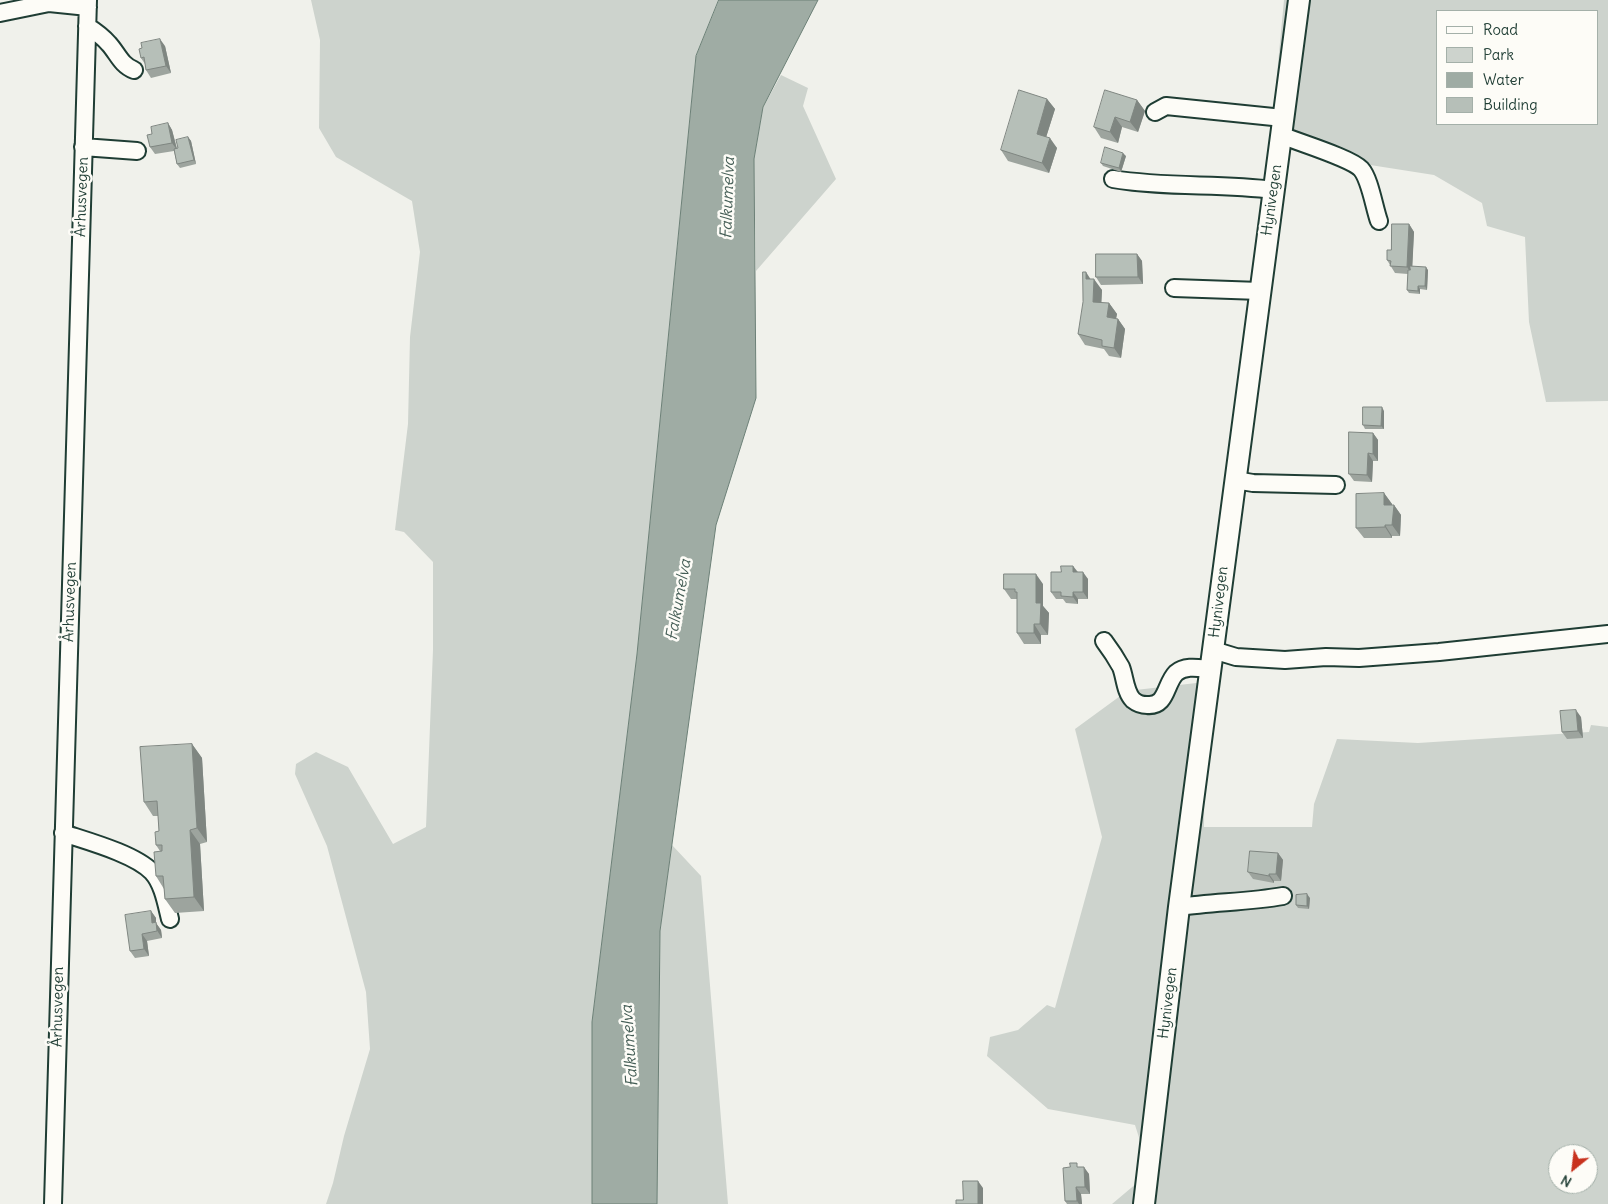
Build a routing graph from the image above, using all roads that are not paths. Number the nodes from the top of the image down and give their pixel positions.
1 (1299, 0) edge
2 (88, 4) edge
3 (0, 13) edge
4 (87, 26) junction
5 (134, 70) dead end
6 (1155, 112) dead end
7 (1282, 127) junction
8 (84, 147) junction
9 (137, 151) dead end
10 (1113, 178) dead end
11 (1274, 190) junction
12 (1379, 221) dead end
13 (1174, 288) dead end
14 (1260, 291) junction
15 (1235, 480) junction
16 (1336, 485) dead end
17 (1608, 634) edge
18 (1104, 641) dead end
19 (1211, 659) junction
20 (63, 833) junction
21 (1284, 896) dead end
22 (1179, 907) junction
23 (170, 919) dead end
24 (52, 1204) edge
25 (1144, 1204) edge

1 - 7 main road, Hynivegen
2 - 3 street
2 - 4 street, Århusvegen
4 - 5 street
4 - 8 street, Århusvegen
6 - 7 street
7 - 11 main road, Hynivegen
7 - 12 street
8 - 9 street
8 - 20 street, Århusvegen
10 - 11 street
11 - 14 main road, Hynivegen
13 - 14 street
14 - 15 main road, Hynivegen
15 - 16 street
15 - 19 main road, Hynivegen
17 - 19 street
18 - 19 street
19 - 22 main road, Hynivegen
20 - 23 street
20 - 24 street, Århusvegen
21 - 22 street
22 - 25 main road, Hynivegen

